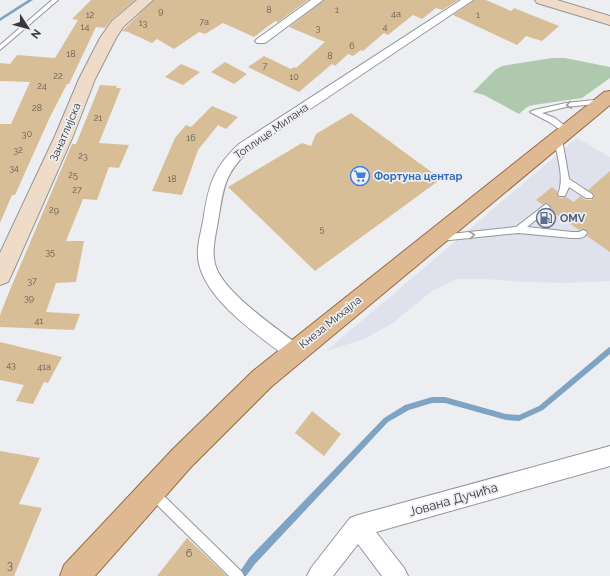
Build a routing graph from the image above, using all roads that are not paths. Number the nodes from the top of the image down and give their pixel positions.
1 (55, 0) edge
2 (146, 0) edge
3 (318, 0) edge
4 (468, 0) edge
5 (542, 0) edge
6 (610, 20) edge
7 (261, 41) dead end
8 (0, 48) edge
9 (607, 98) edge
10 (562, 135) junction
11 (565, 180) junction
12 (562, 194) dead end
13 (588, 196) dead end
14 (546, 207) dead end
15 (518, 230) junction
16 (583, 233) dead end
17 (433, 238) junction
18 (0, 276) edge
19 (294, 352) junction
20 (610, 456) edge
21 (152, 491) junction
22 (358, 526) junction
23 (75, 576) edge
24 (238, 576) edge
25 (319, 576) edge
26 (396, 576) edge

1 - 8 lane
2 - 18 street, Занатлијска
3 - 7 street
4 - 19 street, Топлице Милана
5 - 6 street
9 - 10 main road, Кнеза Михајла
9 -> 10 lane
10 - 11 lane
10 - 17 main road, Кнеза Михајла
11 - 12 lane
11 - 13 lane
14 - 15 lane
15 - 16 lane
17 -> 15 lane
17 - 19 main road, Кнеза Михајла
19 - 21 main road, Кнеза Михајла
20 - 22 street, Јована Дучића
21 - 23 main road, Кнеза Михајла
21 - 24 lane
22 - 25 street
22 - 26 street

